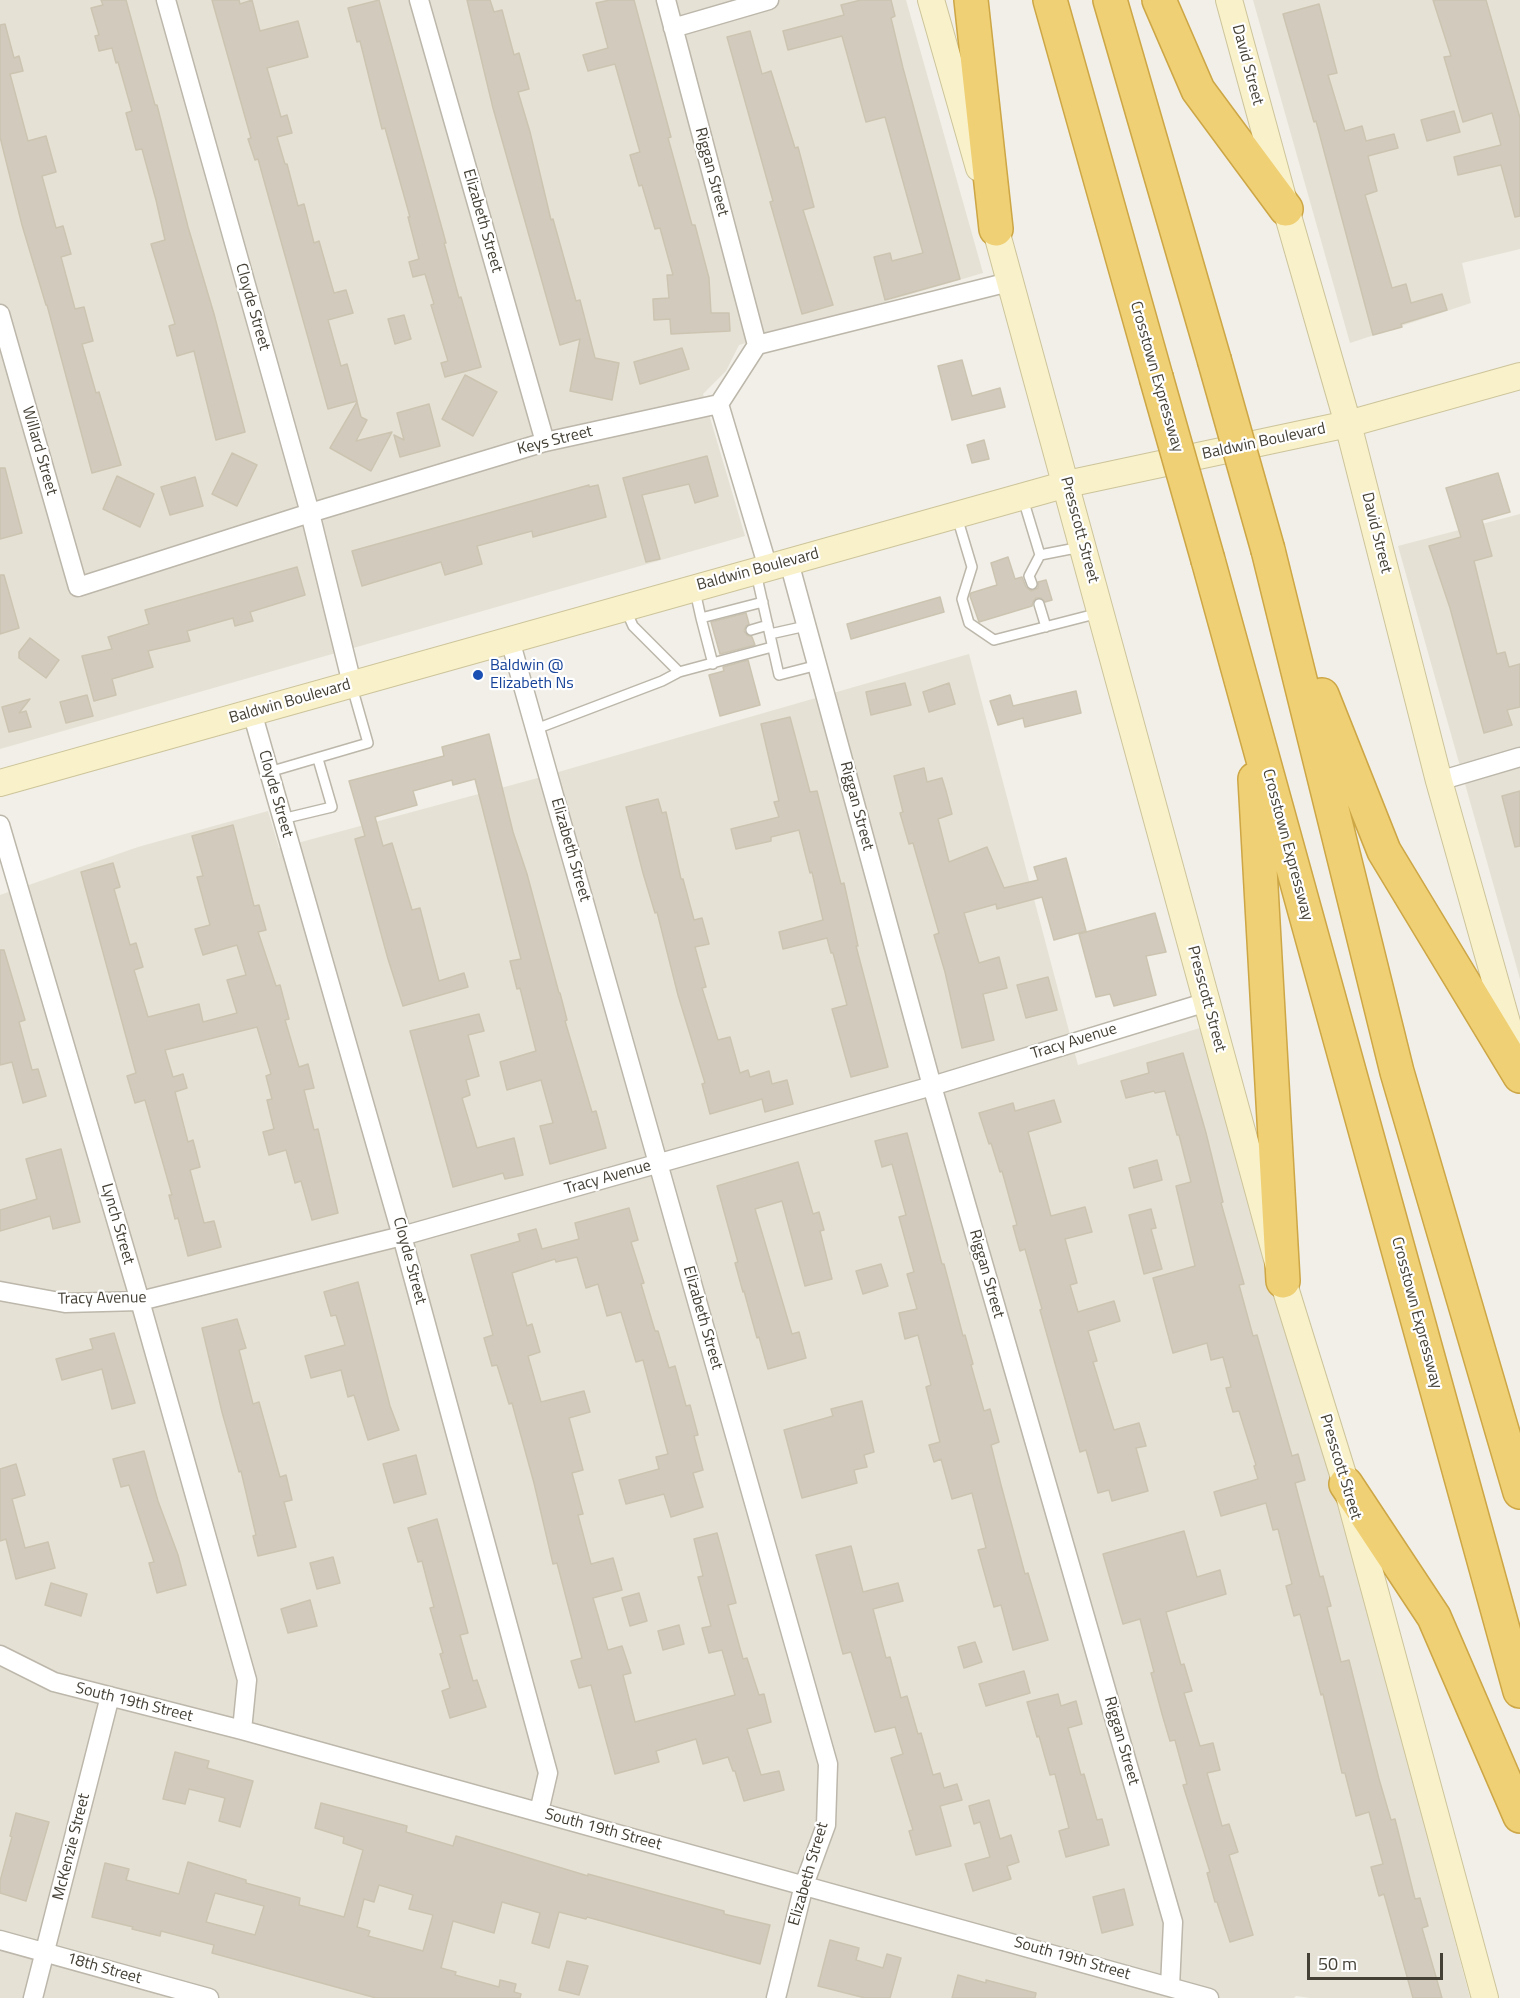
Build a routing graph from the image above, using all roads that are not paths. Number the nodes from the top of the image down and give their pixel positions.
1 (166, 0) edge
2 (419, 0) edge
3 (666, 0) edge
4 (769, 0) edge
5 (931, 0) edge
6 (971, 0) edge
7 (1050, 0) edge
8 (1110, 0) edge
9 (1159, 0) edge
10 (1229, 0) edge
11 (674, 28) junction
12 (1286, 209) junction
13 (996, 229) junction
14 (1010, 282) junction
15 (0, 314) edge
16 (757, 345) junction
17 (1520, 376) edge
18 (719, 404) junction
19 (1348, 424) junction
20 (545, 442) junction
21 (1067, 484) junction
22 (1022, 497) junction
23 (310, 513) junction
24 (957, 515) junction
25 (1084, 546) junction
26 (1040, 555) junction
27 (1272, 563) junction
28 (771, 567) junction
29 (1032, 584) dead end
30 (78, 587) joint
31 (694, 587) junction
32 (763, 602) junction
33 (1039, 604) dead end
34 (625, 608) junction
35 (1102, 613) junction
36 (701, 618) junction
37 (806, 626) junction
38 (1046, 627) junction
39 (751, 630) dead end
40 (769, 630) junction
41 (510, 640) junction
42 (772, 647) junction
43 (713, 664) junction
44 (818, 665) junction
45 (679, 672) junction
46 (352, 684) junction
47 (252, 712) junction
48 (1251, 714) junction
49 (536, 729) junction
50 (1520, 758) edge
51 (318, 759) junction
52 (269, 772) junction
53 (1439, 781) junction
54 (0, 783) edge
55 (282, 819) junction
56 (0, 825) edge
57 (1207, 1002) junction
58 (1520, 1067) edge
59 (1520, 1076) edge
60 (932, 1086) junction
61 (658, 1163) junction
62 (402, 1236) junction
63 (1283, 1281) junction
64 (0, 1291) edge
65 (140, 1301) junction
66 (1346, 1484) junction
67 (1520, 1492) edge
68 (0, 1655) edge
69 (1520, 1691) edge
70 (110, 1696) junction
71 (242, 1730) junction
72 (539, 1812) junction
73 (1520, 1816) edge
74 (804, 1885) junction
75 (0, 1940) edge
76 (45, 1952) junction
77 (1170, 1987) junction
78 (33, 1998) edge
79 (209, 1998) edge
80 (776, 1998) edge
81 (1209, 1998) edge
82 (1485, 1998) edge

1 - 23 street, Cloyde Street
2 - 20 street, Elizabeth Street
3 - 11 street, Riggan Street
4 - 11 street
5 - 13 main road, Presscott Street
6 - 13 highway
7 - 48 highway, Crosstown Expressway, bridge
8 - 27 highway, bridge
9 - 12 highway
10 - 12 main road, David Street
11 - 16 street, Riggan Street
12 - 19 main road, David Street
13 - 14 main road, Presscott Street
14 - 16 street
14 - 21 main road, Presscott Street
15 - 30 street, Willard Street
16 - 18 street
17 - 19 main road, Baldwin Boulevard
18 - 20 street, Keys Street
18 - 28 street, Riggan Street
19 - 21 main road, Baldwin Boulevard
19 - 53 main road, David Street
20 - 23 street, Keys Street
21 - 22 main road, Baldwin Boulevard
21 - 25 main road, Presscott Street
22 - 24 main road, Baldwin Boulevard
22 - 26 lane
23 - 30 street, Keys Street
23 - 46 street, Cloyde Street
24 - 28 main road, Baldwin Boulevard
24 - 38 lane
25 - 26 lane
25 - 35 main road, Presscott Street
26 - 29 lane
27 - 59 highway
27 - 67 highway
28 - 31 main road, Baldwin Boulevard
28 - 32 lane
28 - 37 street, Riggan Street
31 - 34 main road, Baldwin Boulevard
31 - 36 lane
32 - 36 lane
32 - 40 lane
33 - 38 lane
34 - 41 main road, Baldwin Boulevard
34 - 45 lane
35 - 38 lane
35 - 57 main road, Presscott Street
36 - 43 lane
37 - 40 lane
37 - 44 street, Riggan Street
39 - 40 lane
40 - 42 lane
41 - 46 main road, Baldwin Boulevard
41 - 49 street, Elizabeth Street
42 - 43 lane
42 - 44 lane
43 - 45 lane
44 - 60 street, Riggan Street
45 - 49 lane
46 - 47 main road, Baldwin Boulevard
46 - 51 lane
47 - 52 street, Cloyde Street
47 - 54 main road, Baldwin Boulevard
48 - 63 highway
48 - 69 highway, Crosstown Expressway
49 - 61 street, Elizabeth Street
50 - 53 street
51 - 52 lane
51 - 55 lane
52 - 55 street, Cloyde Street
53 - 58 main road, David Street
55 - 62 street, Cloyde Street
56 - 65 street, Lynch Street
57 - 60 street, Tracy Avenue
57 - 63 main road, Presscott Street
60 - 61 street, Tracy Avenue
60 - 77 street, Riggan Street
61 - 62 street, Tracy Avenue
61 - 74 street, Elizabeth Street
62 - 65 street, Tracy Avenue
62 - 72 street, Cloyde Street
63 - 66 main road, Presscott Street
64 - 65 street, Tracy Avenue
65 - 71 street, Lynch Street
66 - 73 highway
66 - 82 main road, Presscott Street
68 - 70 street, South 19th Street
70 - 71 street, South 19th Street
70 - 76 street, McKenzie Street
71 - 72 street, South 19th Street
72 - 74 street, South 19th Street
74 - 77 street, South 19th Street
74 - 80 street, Elizabeth Street
75 - 76 street, 18th Street
76 - 78 street, McKenzie Street
76 - 79 street, 18th Street
77 - 81 street, South 19th Street

